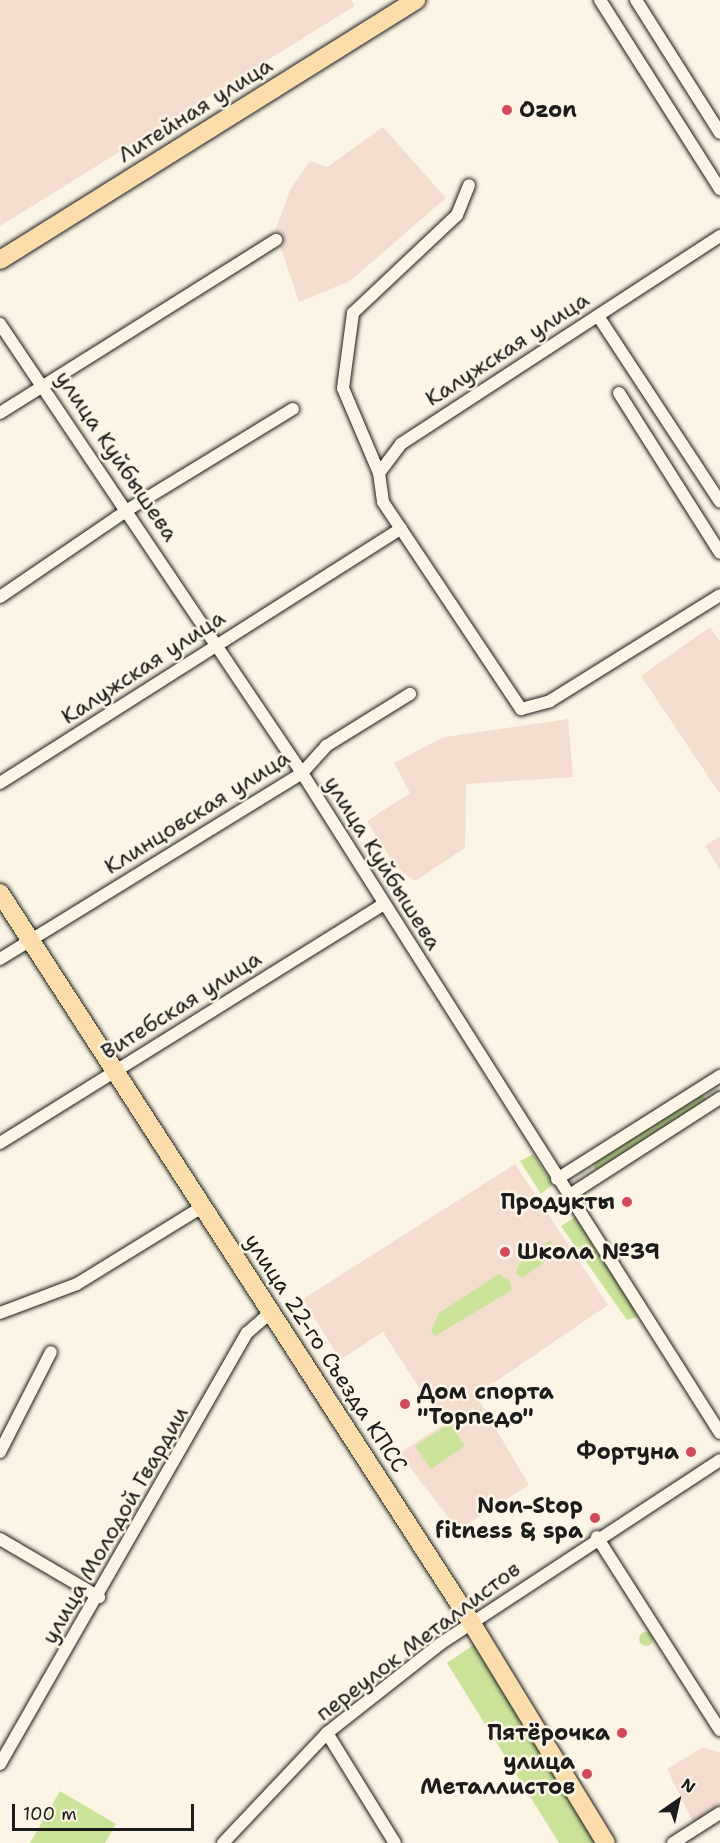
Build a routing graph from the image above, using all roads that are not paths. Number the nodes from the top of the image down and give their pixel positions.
1 (416, 0) edge
2 (600, 0) edge
3 (636, 0) edge
4 (720, 133) edge
5 (469, 184) dead end
6 (720, 189) edge
7 (720, 236) edge
8 (276, 240) dead end
9 (0, 260) edge
10 (598, 316) junction
11 (0, 324) edge
12 (44, 384) junction
13 (619, 393) dead end
14 (293, 409) dead end
15 (0, 413) edge
16 (379, 473) junction
17 (720, 502) edge
18 (129, 509) junction
19 (401, 530) junction
20 (720, 553) edge
21 (720, 596) edge
22 (0, 597) edge
23 (217, 644) junction
24 (410, 694) dead end
25 (302, 773) junction
26 (0, 783) edge
27 (0, 893) edge
28 (384, 904) junction
29 (31, 941) junction
30 (0, 959) edge
31 (115, 1071) junction
32 (720, 1076) edge
33 (720, 1098) edge
34 (0, 1143) edge
35 (557, 1179) junction
36 (568, 1196) junction
37 (202, 1207) junction
38 (0, 1312) edge
39 (271, 1312) junction
40 (51, 1352) dead end
41 (720, 1433) edge
42 (0, 1452) edge
43 (720, 1460) edge
44 (597, 1537) junction
45 (0, 1539) edge
46 (99, 1597) junction
47 (471, 1622) junction
48 (720, 1730) edge
49 (327, 1733) junction
50 (0, 1764) edge
51 (720, 1813) edge
52 (223, 1843) edge
53 (395, 1843) edge
54 (606, 1843) edge
55 (673, 1843) edge

1 - 9 main road, Литейная улица
2 - 6 street
3 - 4 street
5 - 16 street
7 - 10 street, Калужская улица
8 - 12 street
10 - 16 street, Калужская улица
10 - 17 street
11 - 12 street, улица Куйбышева
12 - 15 street
12 - 18 street, улица Куйбышева
13 - 20 street
14 - 18 street
16 - 19 street
18 - 22 street
18 - 23 street, улица Куйбышева
19 - 21 street
19 - 23 street, Калужская улица
23 - 25 street, улица Куйбышева
23 - 26 street, Калужская улица
24 - 25 street, Клинцовская улица
25 - 28 street, улица Куйбышева
25 - 29 street, Клинцовская улица
27 - 29 main road, улица 22-го Съезда КПСС
28 - 31 street, Витебская улица
28 - 35 street, улица Куйбышева
29 - 30 street, Клинцовская улица
29 - 31 main road, улица 22-го Съезда КПСС
31 - 34 street, Витебская улица
31 - 37 main road, улица 22-го Съезда КПСС
32 - 35 street
33 - 36 street
35 - 36 street, улица Куйбышева
36 - 41 street, улица Куйбышева
37 - 38 street
37 - 39 main road, улица 22-го Съезда КПСС
39 - 46 street, улица Молодой Гвардии
39 - 47 main road, улица 22-го Съезда КПСС
40 - 42 street
43 - 44 street, переулок Металлистов
44 - 47 street, переулок Металлистов
44 - 48 street
45 - 46 street
46 - 50 street, улица Молодой Гвардии
47 - 49 street, переулок Металлистов
47 - 54 main road, улица 22-го Съезда КПСС
49 - 52 street, переулок Металлистов
49 - 53 street
51 - 55 street

